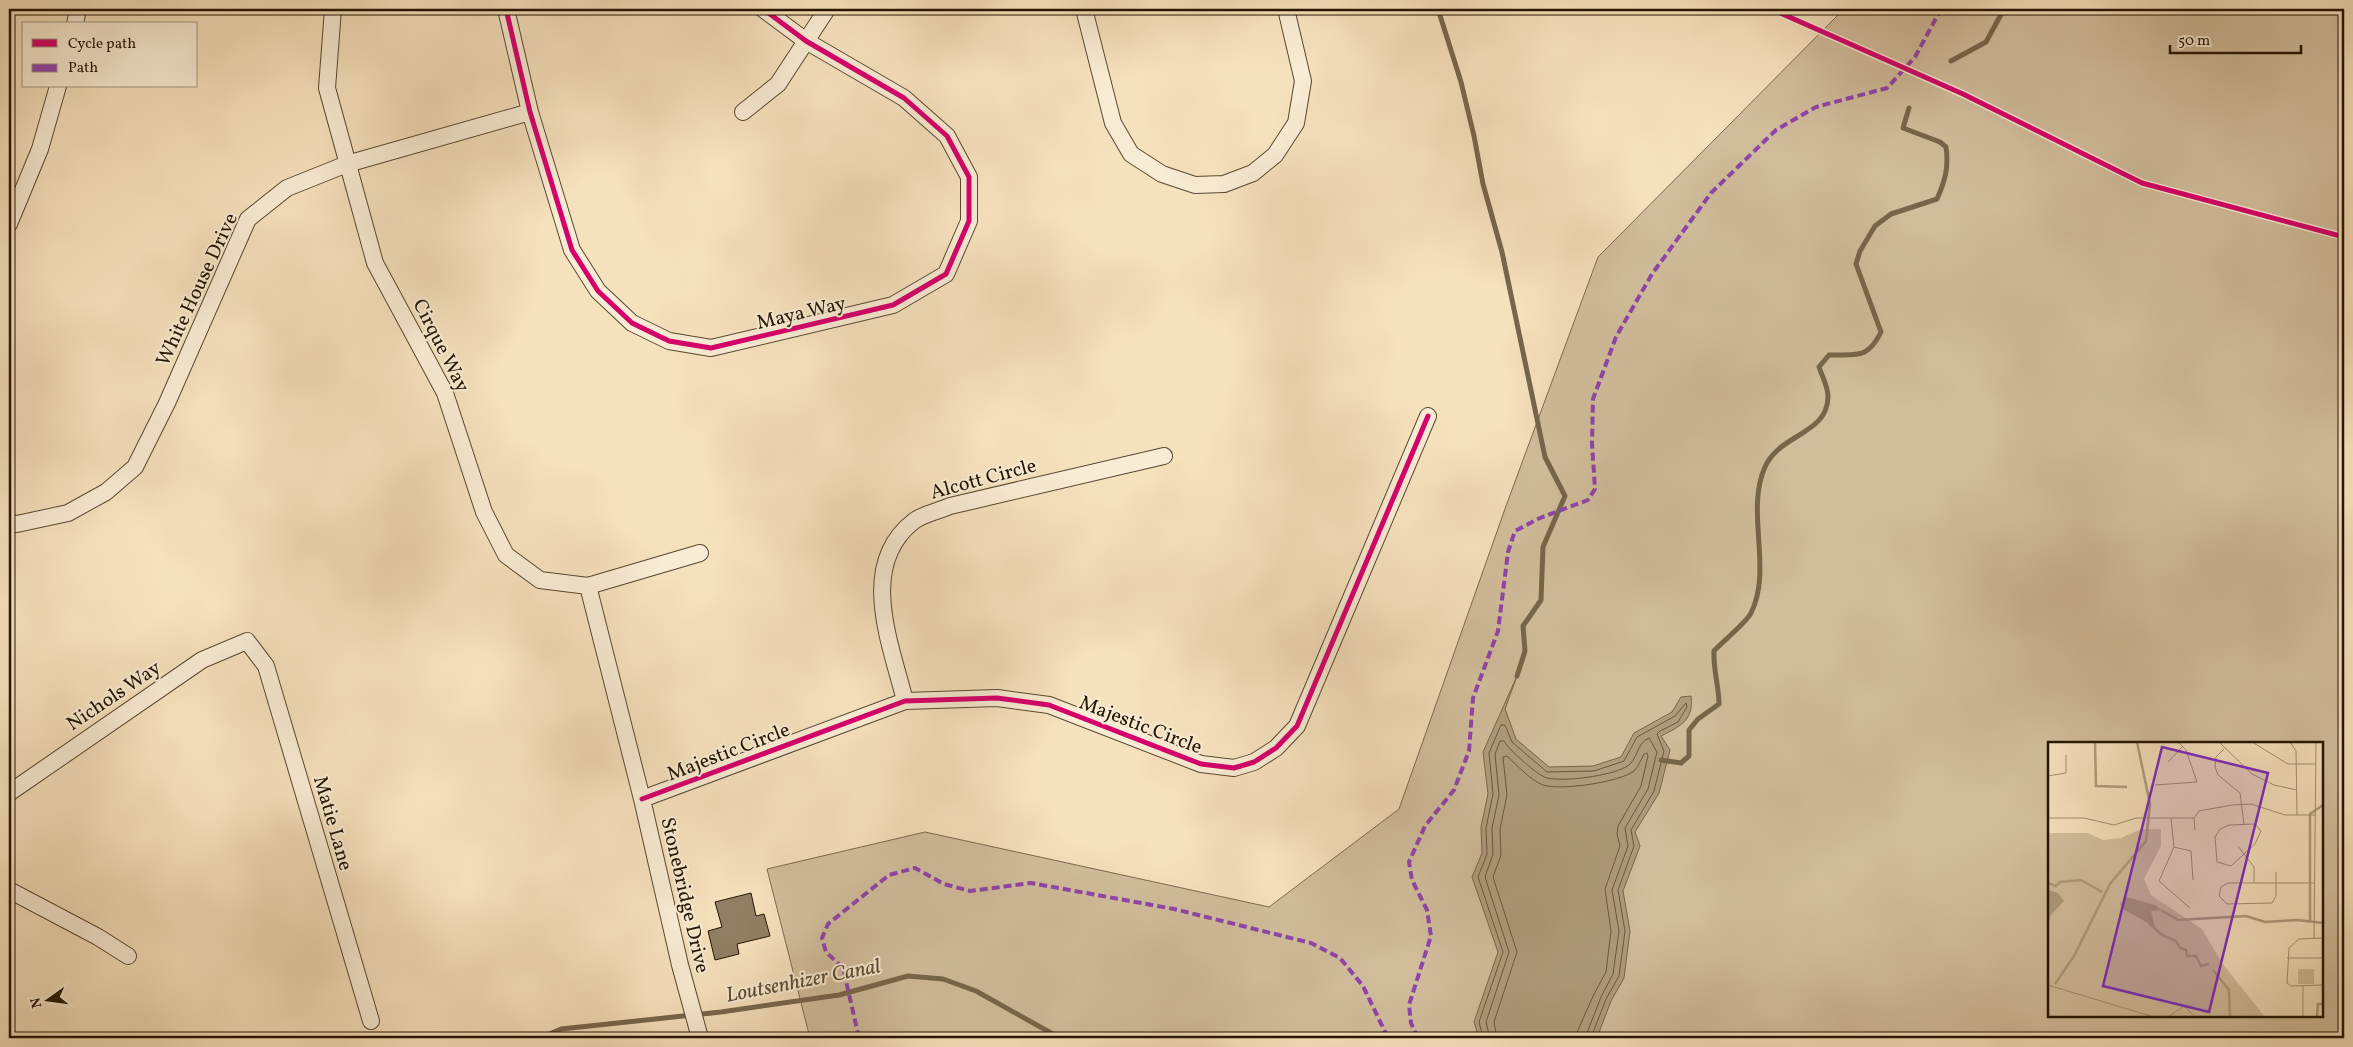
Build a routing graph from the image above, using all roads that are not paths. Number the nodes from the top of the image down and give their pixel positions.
1 (78, 9) edge
2 (332, 9) edge
3 (506, 9) edge
4 (763, 9) edge
5 (827, 9) edge
6 (1084, 9) edge
7 (1286, 9) edge
8 (75, 22) edge
9 (806, 41) junction
10 (57, 88) edge
11 (530, 112) junction
12 (743, 112) dead end
13 (347, 164) junction
14 (9, 224) edge
15 (1428, 416) dead end
16 (1164, 456) dead end
17 (9, 524) edge
18 (700, 553) dead end
19 (588, 586) junction
20 (246, 642) joint
21 (905, 701) junction
22 (9, 792) edge
23 (642, 799) junction
24 (9, 890) edge
25 (128, 956) dead end
26 (371, 1021) dead end
27 (700, 1038) edge

1 - 8 street
2 - 13 street, Cirque Way
3 - 11 street, Maya Way
4 - 9 street, Maya Way
5 - 9 street
6 - 7 street
9 - 11 street, Maya Way
9 - 12 street
10 - 14 street
11 - 13 street, White House Drive
13 - 17 street, White House Drive
13 - 19 street, Cirque Way
15 - 21 street, Majestic Circle
16 - 21 street, Alcott Circle
18 - 19 street, Cirque Way
19 - 23 street, Stonebridge Drive
20 - 22 street, Nichols Way
20 - 26 street, Matie Lane
21 - 23 street, Majestic Circle
23 - 27 street, Stonebridge Drive
24 - 25 street

